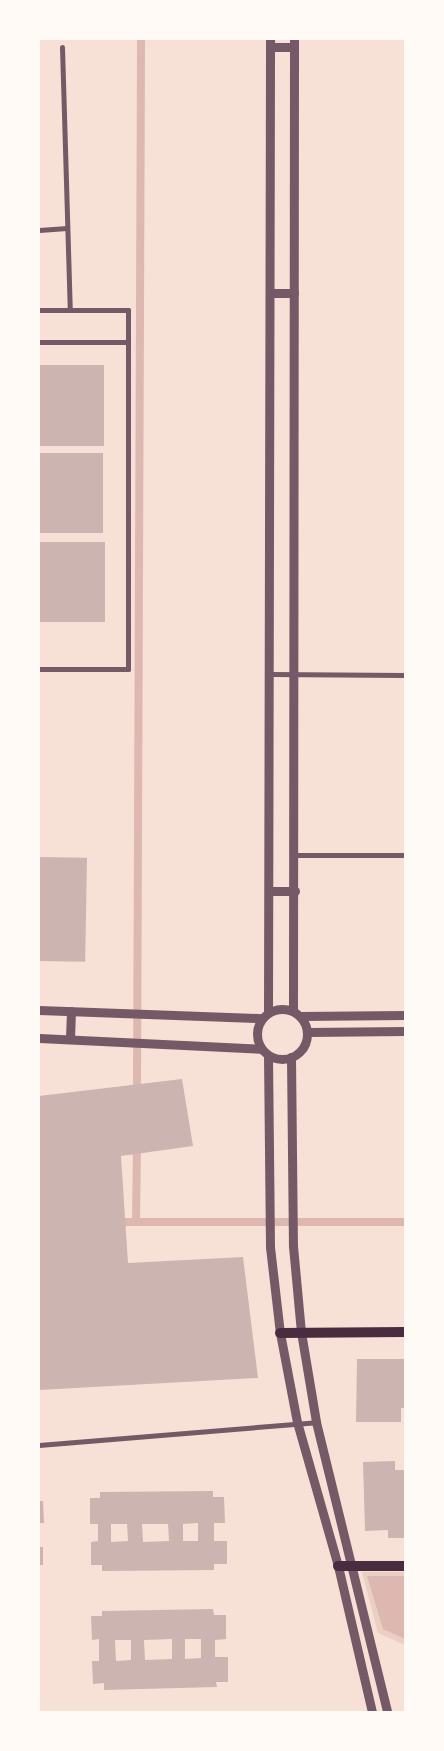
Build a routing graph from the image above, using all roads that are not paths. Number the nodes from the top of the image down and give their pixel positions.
1 (270, 43) edge
2 (294, 43) edge
3 (62, 47) dead end
4 (67, 228) junction
5 (39, 230) edge
6 (272, 293) junction
7 (294, 293) junction
8 (39, 310) edge
9 (70, 310) junction
10 (39, 342) edge
11 (128, 342) junction
12 (39, 670) edge
13 (270, 674) junction
14 (295, 674) junction
15 (405, 675) edge
16 (295, 855) junction
17 (405, 855) edge
18 (269, 890) junction
19 (295, 891) junction
20 (39, 1010) edge
21 (71, 1011) junction
22 (297, 1014) junction
23 (265, 1015) junction
24 (380, 1015) junction
25 (405, 1015) edge
26 (405, 1031) edge
27 (308, 1032) junction
28 (380, 1032) junction
29 (39, 1038) edge
30 (70, 1039) junction
31 (265, 1052) junction
32 (291, 1058) junction
33 (301, 1332) junction
34 (405, 1332) edge
35 (280, 1333) junction
36 (297, 1422) junction
37 (316, 1422) junction
38 (39, 1445) edge
39 (338, 1566) junction
40 (352, 1566) junction
41 (405, 1566) edge
42 (372, 1712) edge
43 (387, 1712) edge

1 - 2 street
1 - 6 street
2 - 7 street
3 - 4 street
4 - 5 street
4 - 9 street
6 - 7 street
6 - 13 street
7 - 14 street
8 - 9 street
9 - 11 street
10 - 11 street
11 - 12 street
13 - 14 street
13 - 18 street
14 - 15 street
14 - 16 street
16 - 17 street
16 - 19 street
18 - 19 street
18 - 23 street
19 - 22 street
20 - 21 street
21 - 23 street
21 - 30 street
22 - 23 street
22 - 24 street
22 - 27 street
23 - 31 street
24 - 25 street
24 - 28 street
26 - 28 street
27 - 28 street
27 - 32 street
29 - 30 street
30 - 31 street
31 - 32 street
31 - 35 street
32 - 33 street
33 - 34 main road
33 - 35 main road
33 - 37 street
35 - 36 street
36 - 37 street
36 - 38 street
36 - 39 street
37 - 40 street
39 - 40 main road
39 - 42 street
40 - 41 main road
40 - 43 street

